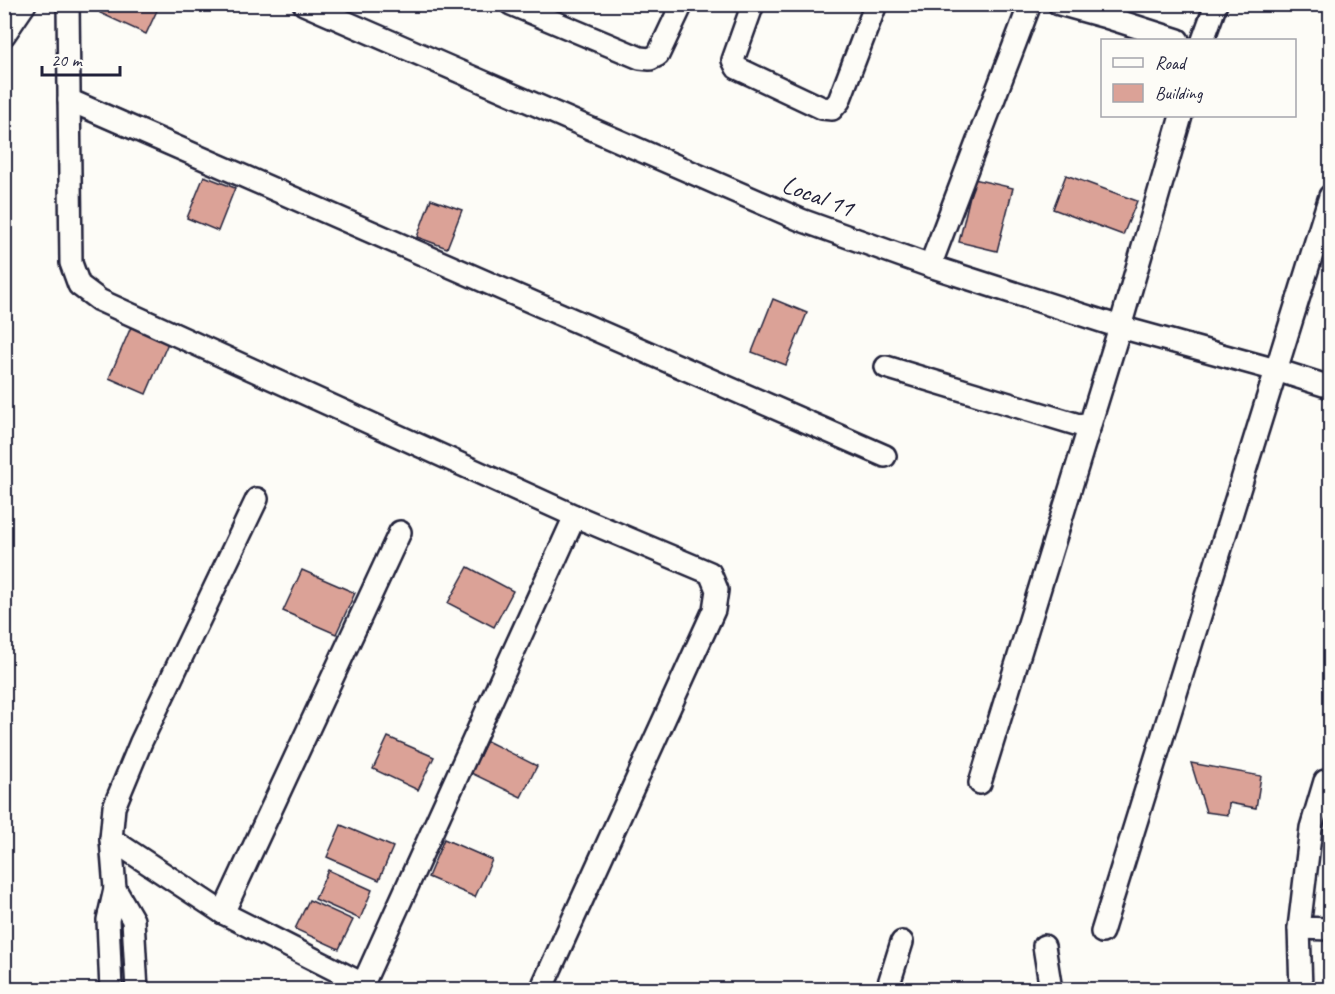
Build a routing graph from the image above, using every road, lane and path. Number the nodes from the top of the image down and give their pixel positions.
1 (25, 4) edge
2 (68, 4) edge
3 (304, 4) edge
4 (511, 4) edge
5 (682, 4) edge
6 (753, 4) edge
7 (876, 4) edge
8 (1030, 4) edge
9 (1059, 4) edge
10 (1216, 4) edge
11 (4, 35) edge
12 (1175, 39) edge
13 (1203, 39) edge
14 (69, 100) junction
15 (1181, 117) edge
16 (1330, 196) edge
17 (930, 266) junction
18 (1120, 327) junction
19 (886, 367) dead end
20 (1276, 370) junction
21 (1330, 387) edge
22 (1089, 428) junction
23 (885, 456) dead end
24 (257, 499) dead end
25 (575, 516) junction
26 (400, 532) dead end
27 (1325, 781) dead end
28 (980, 783) dead end
29 (111, 839) junction
30 (115, 889) junction
31 (223, 913) junction
32 (1299, 928) junction
33 (1330, 929) edge
34 (1102, 932) dead end
35 (902, 942) dead end
36 (1044, 946) dead end
37 (544, 983) dead end
38 (111, 990) edge
39 (137, 990) edge
40 (887, 990) edge
41 (1051, 990) edge
42 (1301, 990) edge

1 - 11 street
2 - 14 street
3 - 17 street, Local 11
4 - 5 street
6 - 7 street
8 - 17 street
9 - 12 street
10 - 13 street
14 - 23 street
14 - 25 street
15 - 18 street
16 - 20 street
17 - 18 street, Local 11
18 - 20 street, Local 11
18 - 22 street
19 - 22 street
20 - 21 street, Local 11
20 - 34 street
22 - 28 street
24 - 29 street
25 - 31 street
25 - 37 street
26 - 31 street
27 - 32 street
29 - 30 street
29 - 31 street
30 - 38 street
30 - 39 street
32 - 33 street
32 - 42 street
35 - 40 street
36 - 41 street

